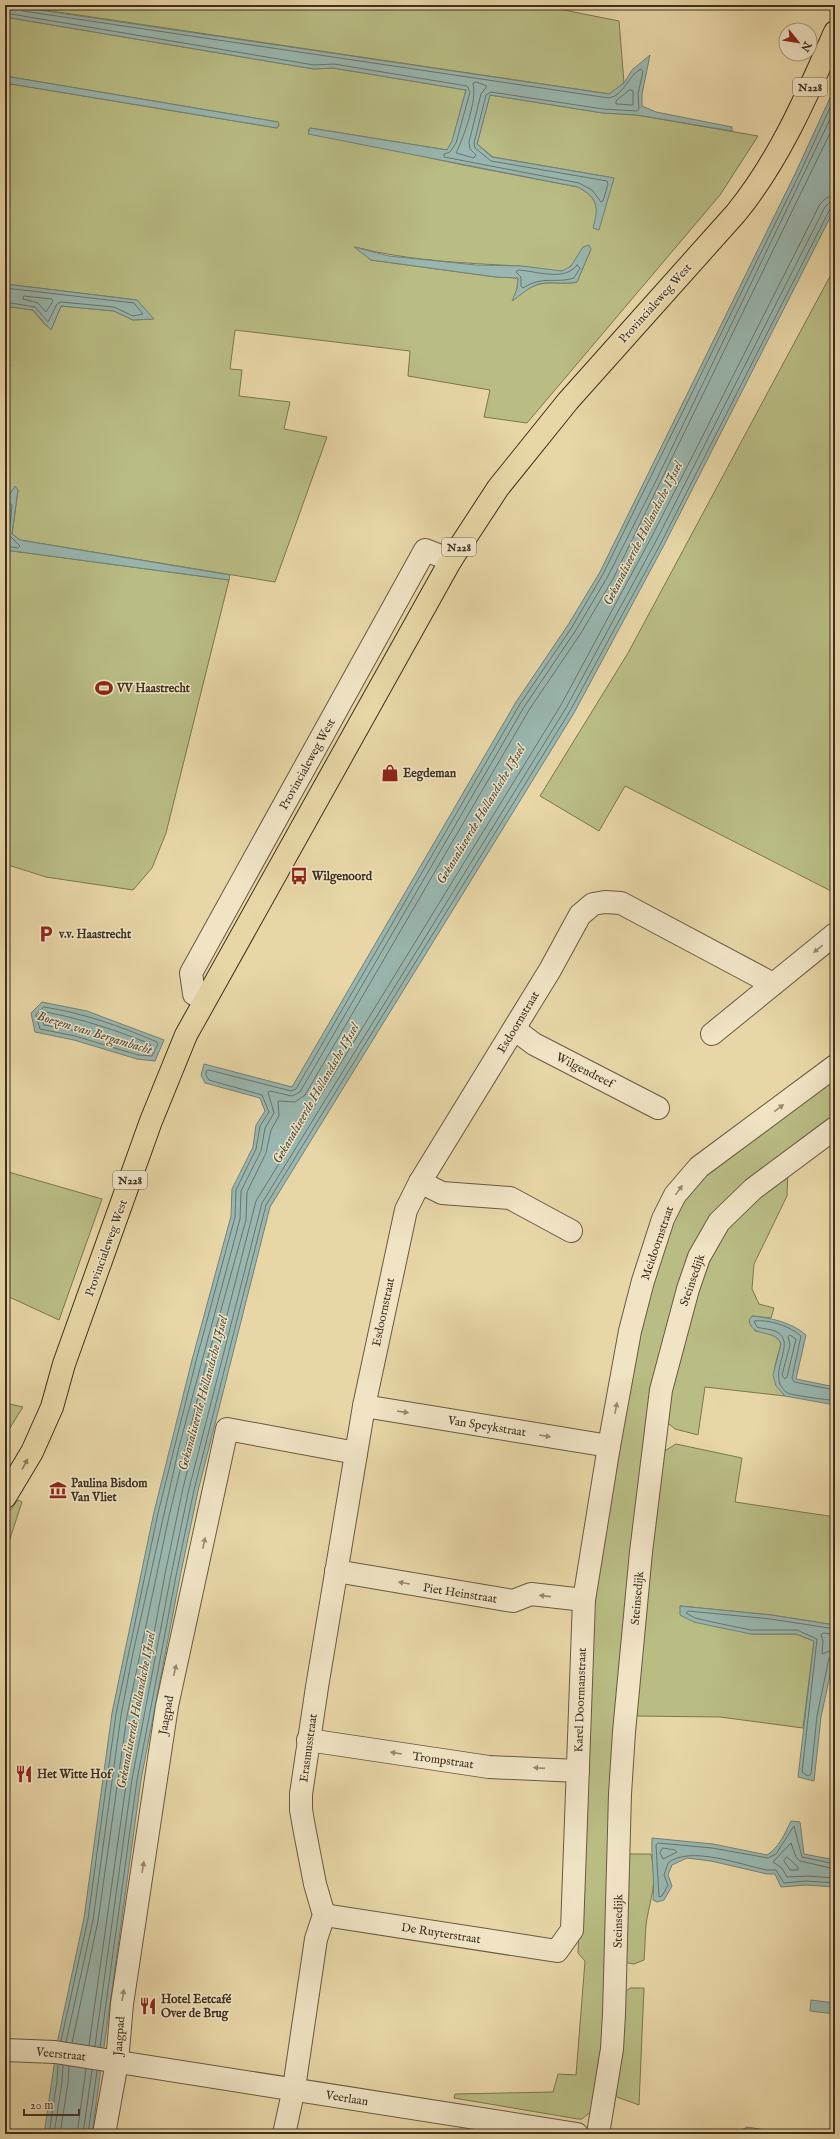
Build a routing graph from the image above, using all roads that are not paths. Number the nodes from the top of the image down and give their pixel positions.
1 (835, 32) edge
2 (835, 934) edge
3 (773, 984) junction
4 (514, 1029) junction
5 (712, 1034) dead end
6 (835, 1066) edge
7 (658, 1108) dead end
8 (835, 1128) edge
9 (420, 1182) junction
10 (571, 1231) dead end
11 (64, 1364) junction
12 (364, 1406) junction
13 (609, 1446) junction
14 (356, 1453) junction
15 (5, 1469) edge
16 (5, 1497) edge
17 (336, 1571) junction
18 (584, 1600) junction
19 (308, 1740) junction
20 (578, 1772) junction
21 (324, 1916) junction
22 (557, 1951) joint
23 (5, 2050) edge
24 (110, 2061) junction
25 (294, 2088) junction
26 (104, 2134) edge
27 (284, 2134) edge
28 (577, 2134) edge
29 (598, 2134) edge

1 - 11 main road, Provincialeweg West / N228
2 -> 3 street
3 - 4 street, Esdoornstraat
3 - 5 street
4 - 7 street, Wilgendreef
4 - 9 street, Esdoornstraat
13 -> 6 street, Meidoornstraat
8 - 29 street, Steinsedijk
9 - 10 street
9 - 12 street, Esdoornstraat
11 - 15 main road, Provincialeweg West / N228
16 -> 11 main road, Provincialeweg West / N228
12 -> 13 street, Van Speykstraat
12 - 14 street, Erasmusstraat
13 - 18 street, Karel Doormanstraat
14 - 17 street, Erasmusstraat
24 -> 14 street, Jaagpad
18 -> 17 street, Piet Heinstraat
17 - 19 street, Erasmusstraat
18 - 20 street, Karel Doormanstraat
20 -> 19 street, Trompstraat
19 - 21 street, Erasmusstraat
20 - 22 street, Karel Doormanstraat
21 - 22 street, De Ruyterstraat
21 - 25 street
23 - 24 street, Veerstraat
24 - 25 street, Veerlaan
24 - 26 street, Jaagpad
25 - 27 street
25 - 28 street, Veerlaan

